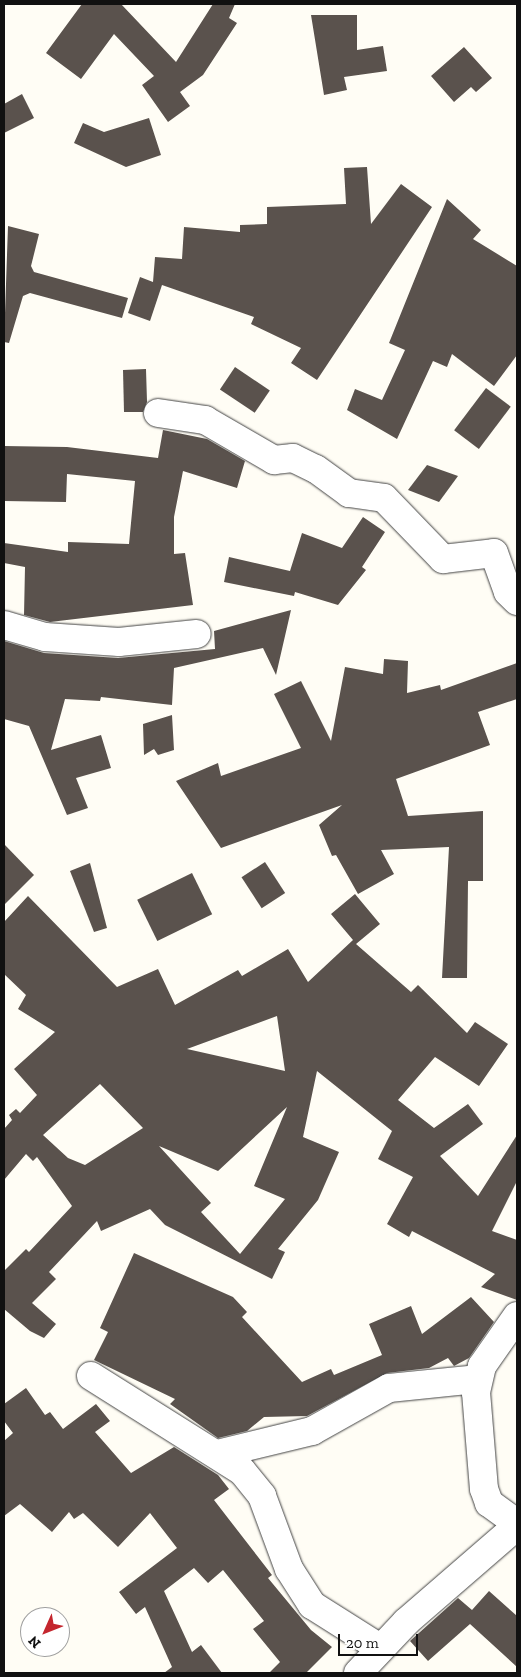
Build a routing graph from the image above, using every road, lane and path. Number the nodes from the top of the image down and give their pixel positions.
1 (158, 413) dead end
2 (517, 601) edge
3 (4, 625) edge
4 (197, 634) dead end
5 (517, 1316) edge
6 (91, 1376) dead end
7 (477, 1379) junction
8 (217, 1454) junction
9 (517, 1525) edge
10 (380, 1648) junction
11 (358, 1673) edge

1 - 2 street
3 - 4 street
5 - 7 street
6 - 8 street
7 - 8 street
7 - 9 street
8 - 10 street
9 - 10 street
10 - 11 street

